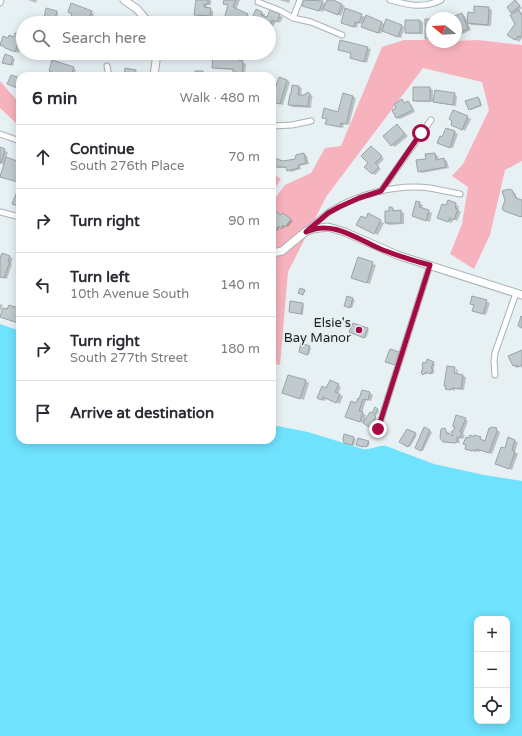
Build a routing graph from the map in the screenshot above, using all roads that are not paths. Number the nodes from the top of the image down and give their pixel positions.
1 (1, 0) edge
2 (124, 0) edge
3 (300, 0) edge
4 (390, 0) edge
5 (439, 1) edge
6 (258, 2) dead end
7 (0, 3) edge
8 (143, 16) edge
9 (293, 18) junction
10 (342, 35) dead end
11 (157, 60) edge
12 (107, 66) dead end
13 (108, 72) edge
14 (155, 72) edge
15 (432, 120) dead end
16 (311, 121) dead end
17 (276, 126) edge
18 (0, 134) edge
19 (16, 140) edge
20 (381, 191) junction
21 (460, 194) dead end
22 (0, 212) edge
23 (16, 216) edge
24 (306, 232) junction
25 (276, 252) edge
26 (430, 265) junction
27 (519, 294) edge
28 (495, 376) dead end
29 (378, 429) dead end

1 - 7 street
2 - 8 main road
3 - 9 street
4 - 5 street
6 - 9 street
9 - 10 street
11 - 14 main road
12 - 13 street
15 - 20 street
16 - 17 street
18 - 19 street
20 - 21 street
20 - 24 street
22 - 23 street
24 - 25 main road
24 - 26 main road
26 - 27 main road
26 - 29 street
27 - 28 street

